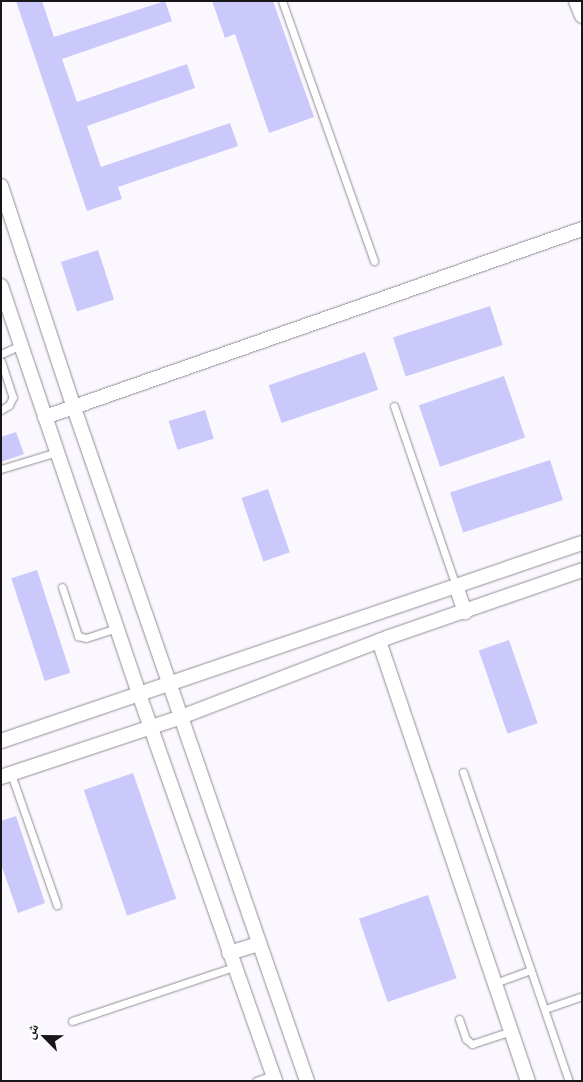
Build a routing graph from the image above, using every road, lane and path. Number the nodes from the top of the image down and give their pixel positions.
1 (282, 1) edge
2 (576, 1) edge
3 (582, 16) edge
4 (1, 186) edge
5 (582, 229) edge
6 (374, 261) dead end
7 (1, 286) edge
8 (21, 344) junction
9 (1, 354) edge
10 (1, 361) edge
11 (394, 406) dead end
12 (74, 408) junction
13 (1, 410) edge
14 (45, 417) junction
15 (57, 452) junction
16 (1, 469) edge
17 (582, 543) edge
18 (582, 570) edge
19 (456, 586) junction
20 (62, 587) dead end
21 (465, 612) junction
22 (116, 628) junction
23 (379, 641) junction
24 (172, 683) junction
25 (139, 694) junction
26 (181, 717) junction
27 (152, 728) junction
28 (1, 741) edge
29 (463, 772) dead end
30 (6, 775) edge
31 (57, 905) dead end
32 (259, 944) junction
33 (231, 960) junction
34 (531, 970) junction
35 (495, 983) junction
36 (582, 996) edge
37 (545, 1008) junction
38 (459, 1019) dead end
39 (72, 1021) dead end
40 (511, 1031) junction
41 (274, 1078) edge
42 (256, 1081) edge
43 (308, 1081) edge
44 (528, 1081) edge
45 (569, 1081) edge

1 - 6 lane
2 - 3 street
4 - 12 street
5 - 12 street
7 - 8 street
8 - 9 lane
8 - 14 street
10 - 13 lane
11 - 19 lane
12 - 14 street
12 - 24 street
14 - 15 street
15 - 16 lane
15 - 22 street
17 - 19 street
18 - 21 street
19 - 21 street
19 - 24 street
20 - 22 lane
21 - 23 street
22 - 25 street
23 - 26 street
23 - 35 street
24 - 25 street
24 - 26 street
25 - 27 street
25 - 28 street
26 - 27 street
26 - 32 street
27 - 30 street
27 - 33 street
29 - 34 lane
30 - 31 lane
32 - 33 street
32 - 43 street
33 - 39 lane
33 - 41 street
34 - 35 lane
34 - 37 lane
35 - 40 street
36 - 37 lane
37 - 45 lane
38 - 40 lane
40 - 44 street
41 - 42 lane

